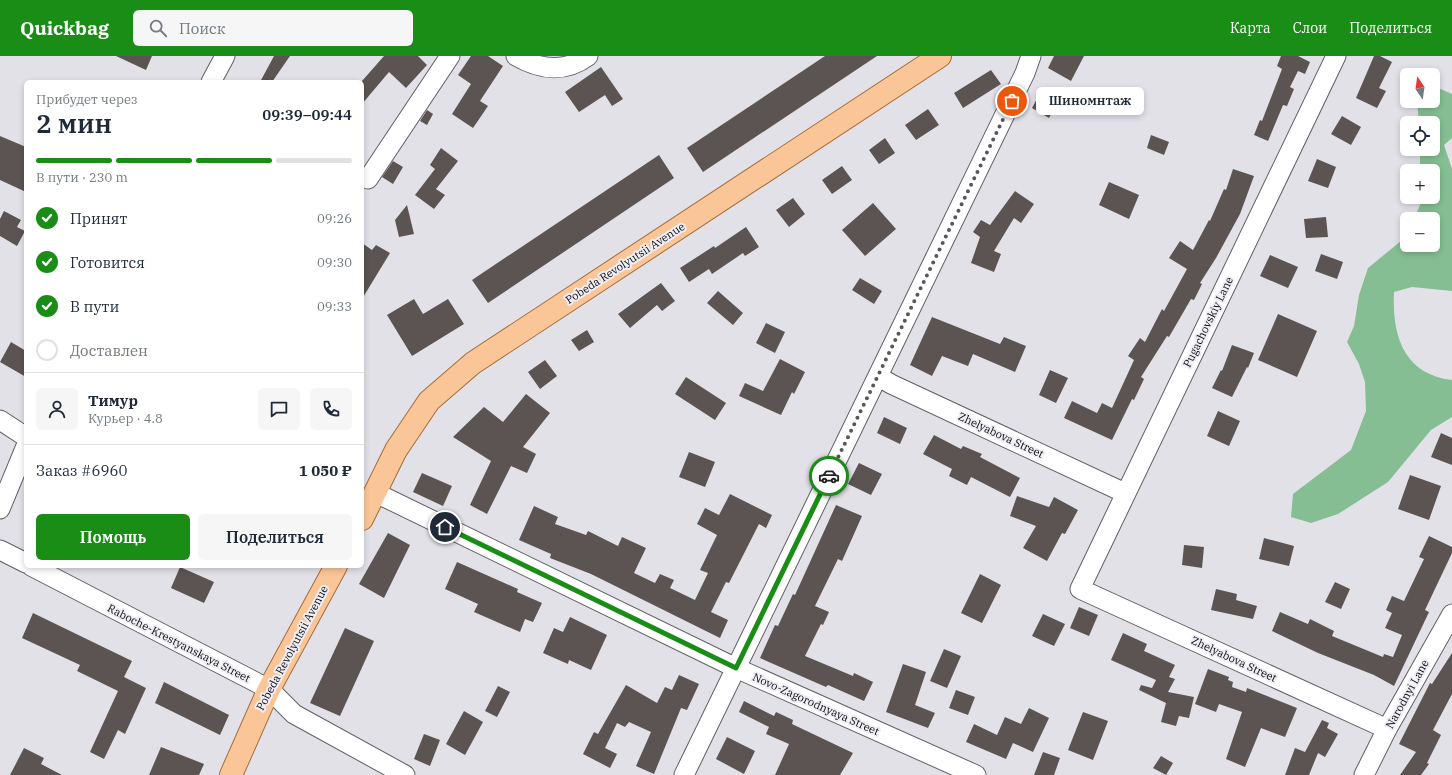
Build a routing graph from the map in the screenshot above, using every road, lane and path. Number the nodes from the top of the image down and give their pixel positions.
1 (225, 56) edge
2 (450, 56) edge
3 (516, 56) edge
4 (588, 56) edge
5 (940, 56) edge
6 (1031, 56) edge
7 (1336, 56) edge
8 (212, 80) edge
9 (368, 179) dead end
10 (878, 376) junction
11 (0, 420) edge
12 (24, 436) edge
13 (24, 451) edge
14 (376, 493) junction
15 (1125, 493) junction
16 (0, 508) edge
17 (364, 515) edge
18 (0, 550) edge
19 (24, 562) edge
20 (35, 568) edge
21 (335, 568) edge
22 (1080, 589) joint
23 (1452, 614) edge
24 (736, 668) junction
25 (268, 689) junction
26 (1387, 729) junction
27 (231, 775) edge
28 (405, 775) edge
29 (684, 775) edge
30 (976, 775) edge
31 (1364, 775) edge

1 - 8 street
2 - 9 street
3 - 4 street
5 - 14 main road, Pobeda Revolyutsii Avenue
6 - 10 street
7 - 15 street, Pugachovskiy Lane
10 - 15 street, Zhelyabova Street
10 - 24 street
11 - 12 street
13 - 16 street
14 - 17 main road, Pobeda Revolyutsii Avenue
14 - 24 street, Novo-Zagorodnyaya Street
15 - 22 street, Pugachovskiy Lane
18 - 19 street
20 - 25 street, Raboche-Krestyanskaya Street
21 - 25 main road, Pobeda Revolyutsii Avenue
22 - 26 street, Zhelyabova Street
23 - 26 street, Narodnyi Lane
24 - 29 street
24 - 30 street, Novo-Zagorodnyaya Street
25 - 27 main road, Pobeda Revolyutsii Avenue
25 - 28 street, Raboche-Krestyanskaya Street
26 - 31 street, Narodnyi Lane

